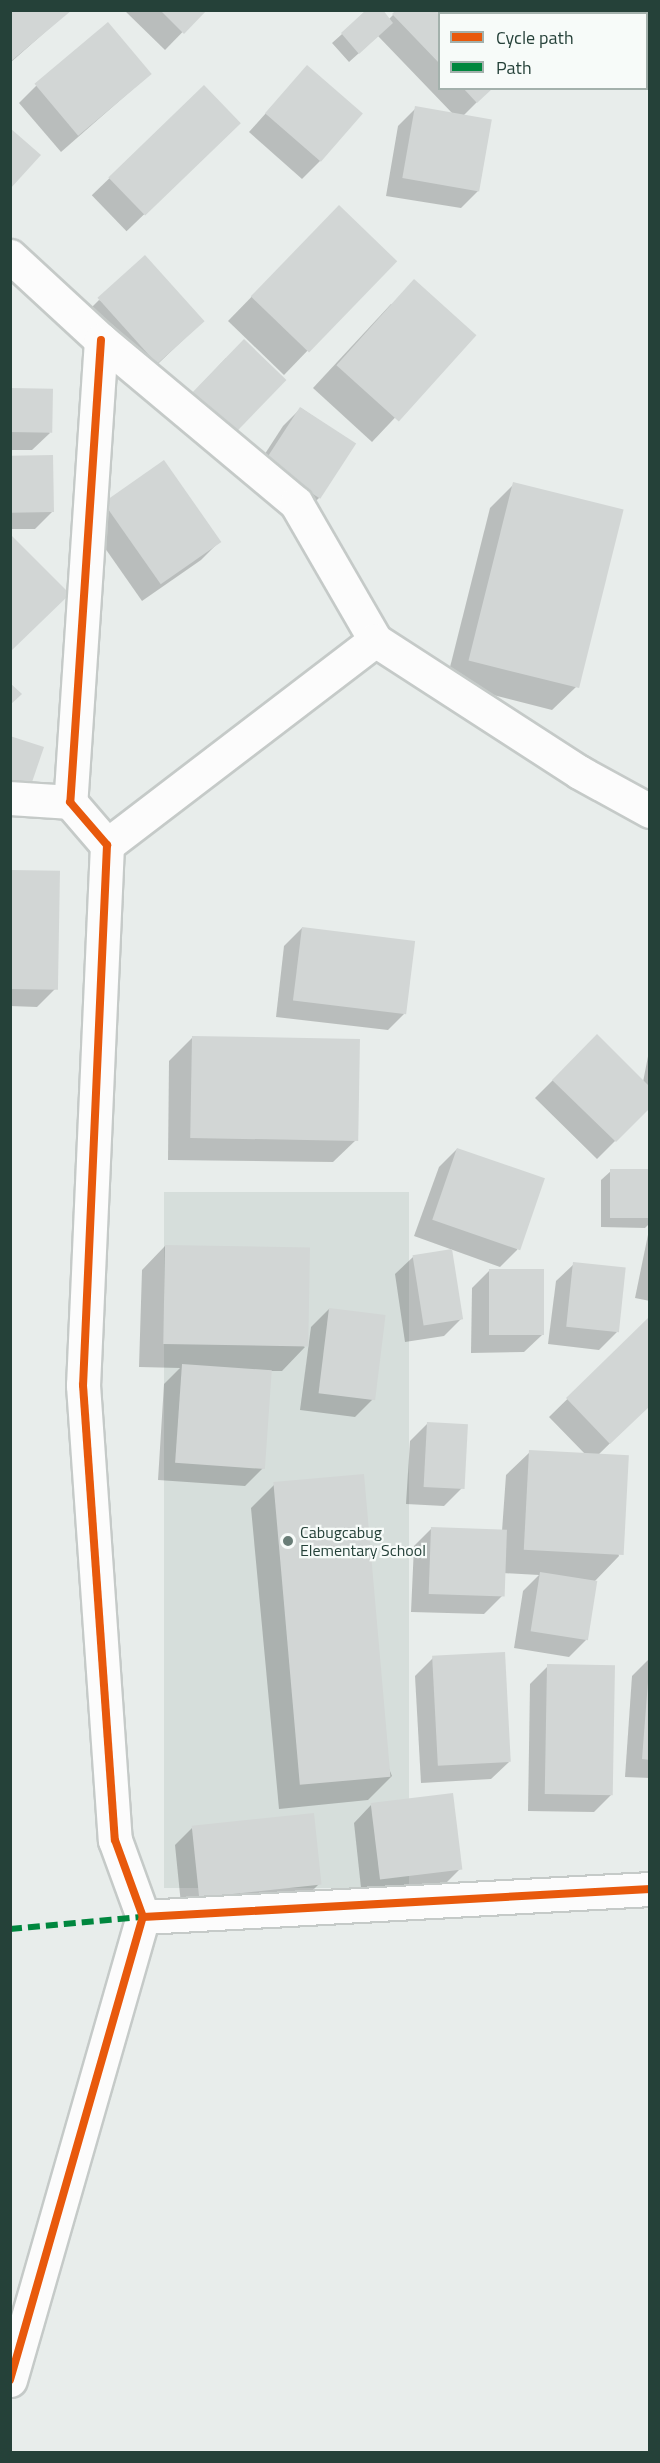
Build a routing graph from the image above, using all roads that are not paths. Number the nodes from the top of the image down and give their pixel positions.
1 (10, 256) edge
2 (102, 340) junction
3 (375, 640) junction
4 (10, 798) edge
5 (70, 802) junction
6 (650, 811) edge
7 (107, 845) junction
8 (650, 1889) edge
9 (143, 1917) junction
10 (10, 2380) edge

1 - 2 street
2 - 3 street
2 - 5 street
3 - 6 street
3 - 7 street
4 - 5 street
5 - 7 street
7 - 9 street
8 - 9 street
9 - 10 street

